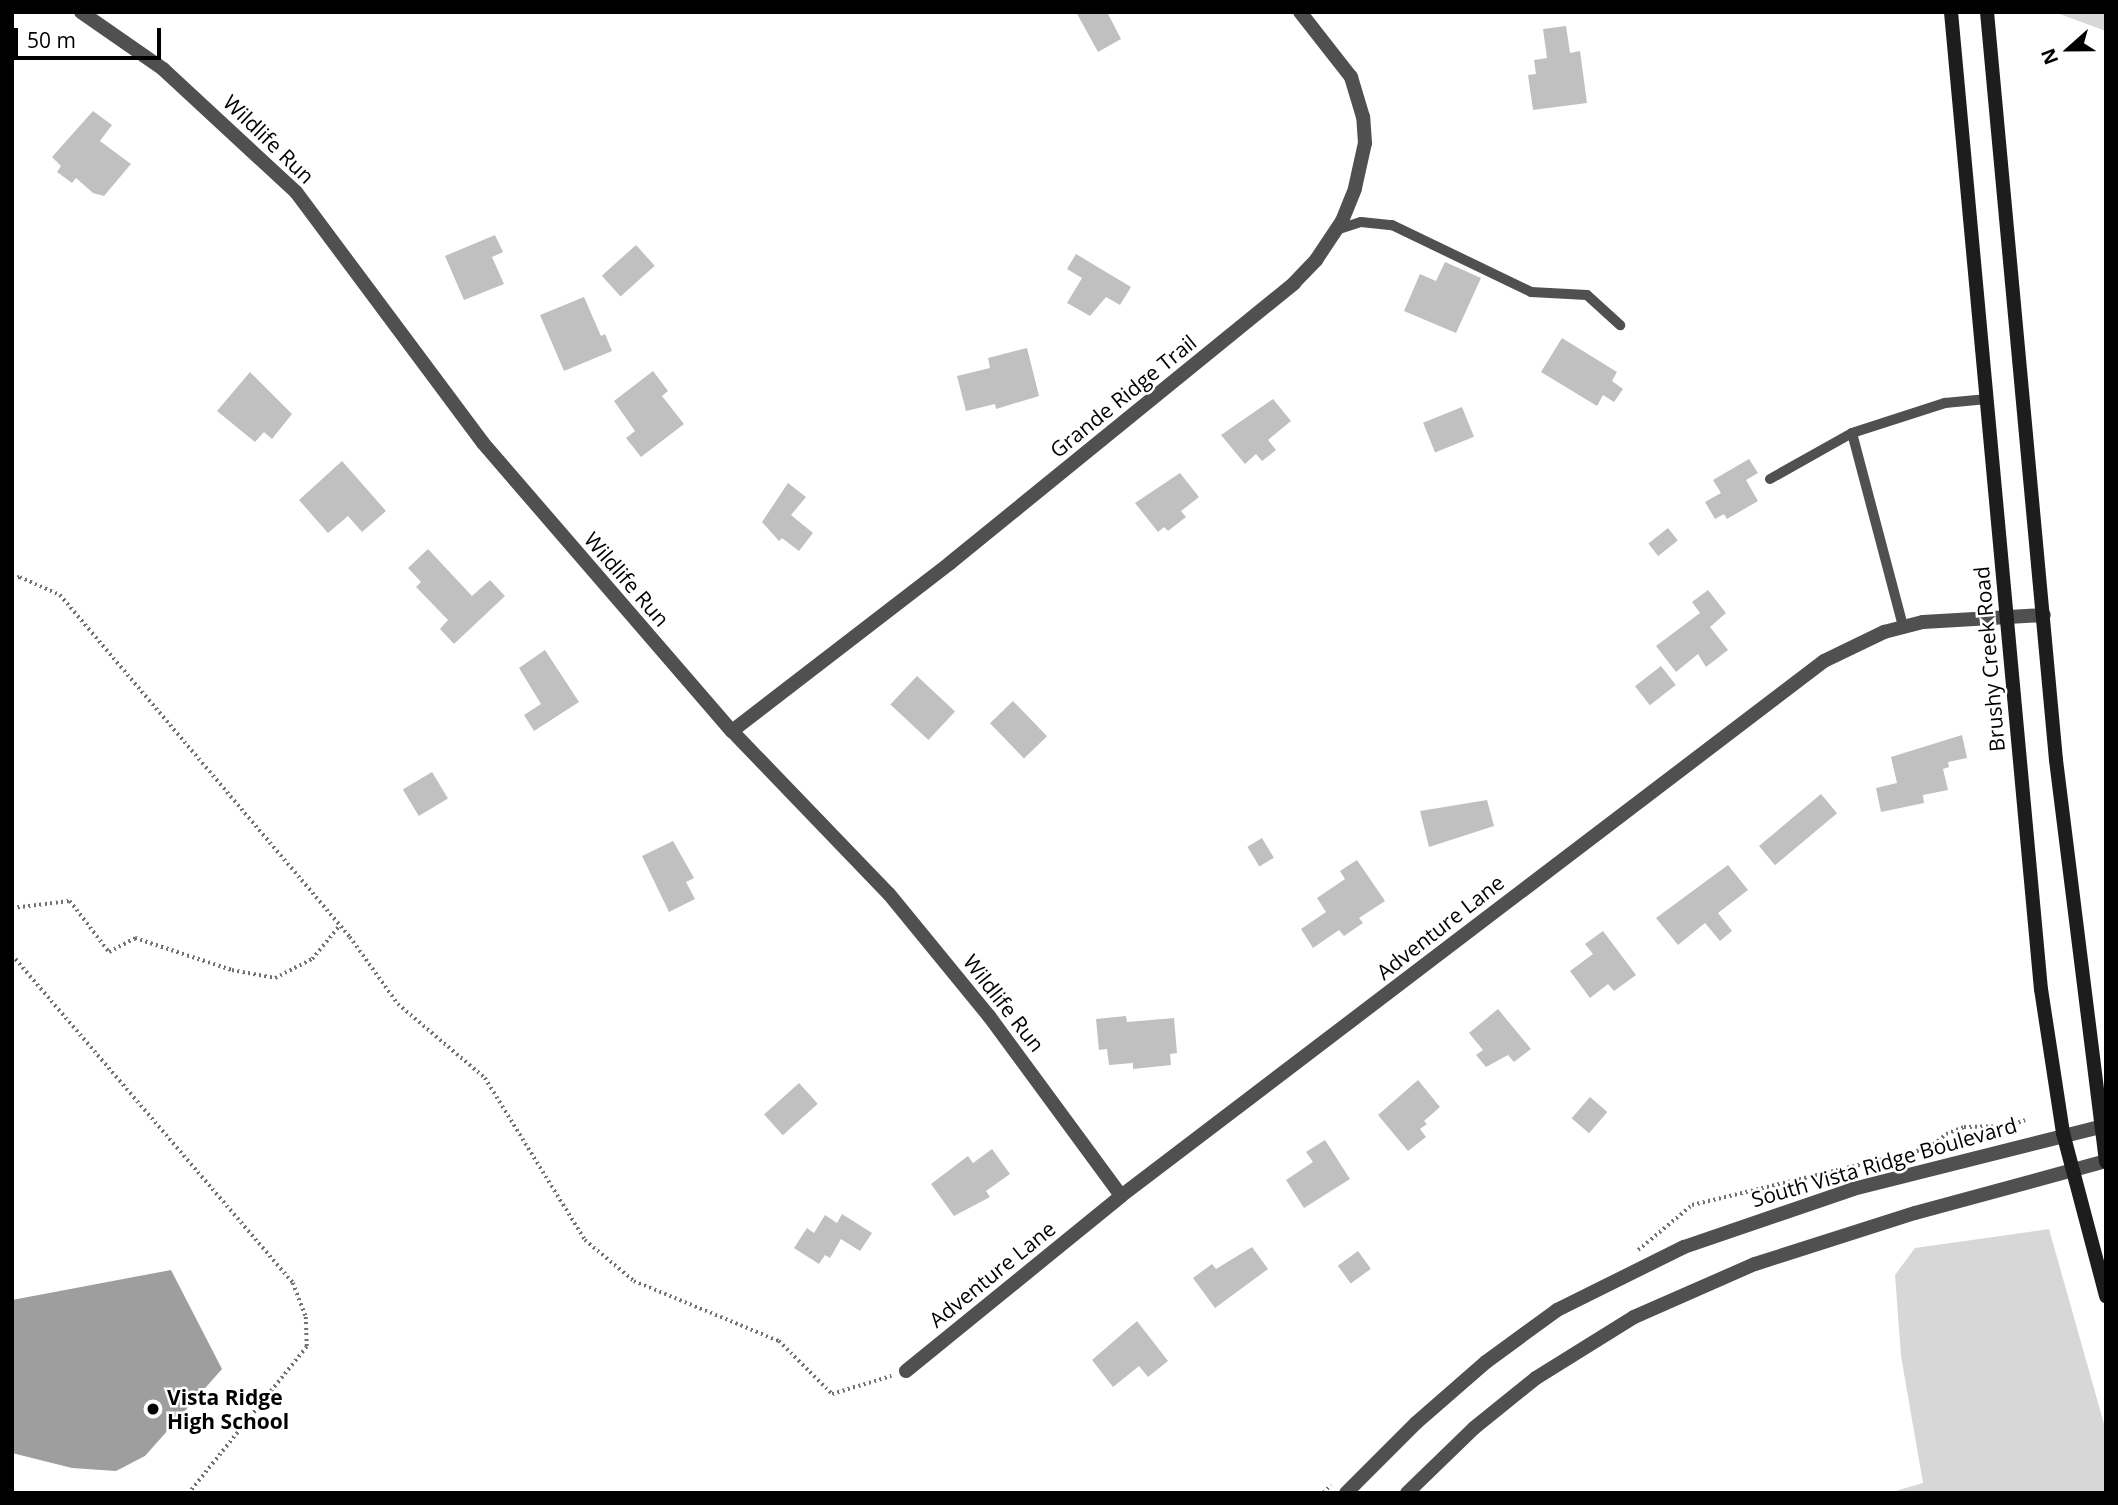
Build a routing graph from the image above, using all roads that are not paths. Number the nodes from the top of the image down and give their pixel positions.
1 (81, 12) edge
2 (1300, 12) edge
3 (1951, 12) edge
4 (1987, 12) edge
5 (1336, 230) junction
6 (1620, 326) dead end
7 (1987, 398) junction
8 (1852, 433) junction
9 (1770, 479) dead end
10 (2044, 615) junction
11 (2006, 616) junction
12 (1903, 626) junction
13 (732, 731) junction
14 (2102, 1126) edge
15 (2063, 1133) junction
16 (2106, 1162) edge
17 (2071, 1168) junction
18 (1121, 1196) junction
19 (2106, 1296) edge
20 (906, 1371) road end
21 (1346, 1493) edge
22 (1407, 1493) edge

1 - 13 street, Wildlife Run
2 - 5 street, Grande Ridge Trail
3 - 7 main road, Brushy Creek Road
4 - 10 main road
5 - 6 lane
5 - 13 street, Grande Ridge Trail
7 - 8 lane
7 - 11 main road, Brushy Creek Road
8 - 9 lane
8 - 12 lane
10 - 11 street, Adventure Lane
10 - 14 main road
11 - 12 street, Adventure Lane
11 - 15 main road, Brushy Creek Road
12 - 18 street, Adventure Lane
13 - 18 street, Wildlife Run
14 - 15 street, South Vista Ridge Boulevard
14 - 16 main road
15 - 17 main road, Brushy Creek Road
15 - 21 street, South Vista Ridge Boulevard
16 - 17 street
17 - 19 main road, Brushy Creek Road
17 - 22 street
18 - 20 street, Adventure Lane

